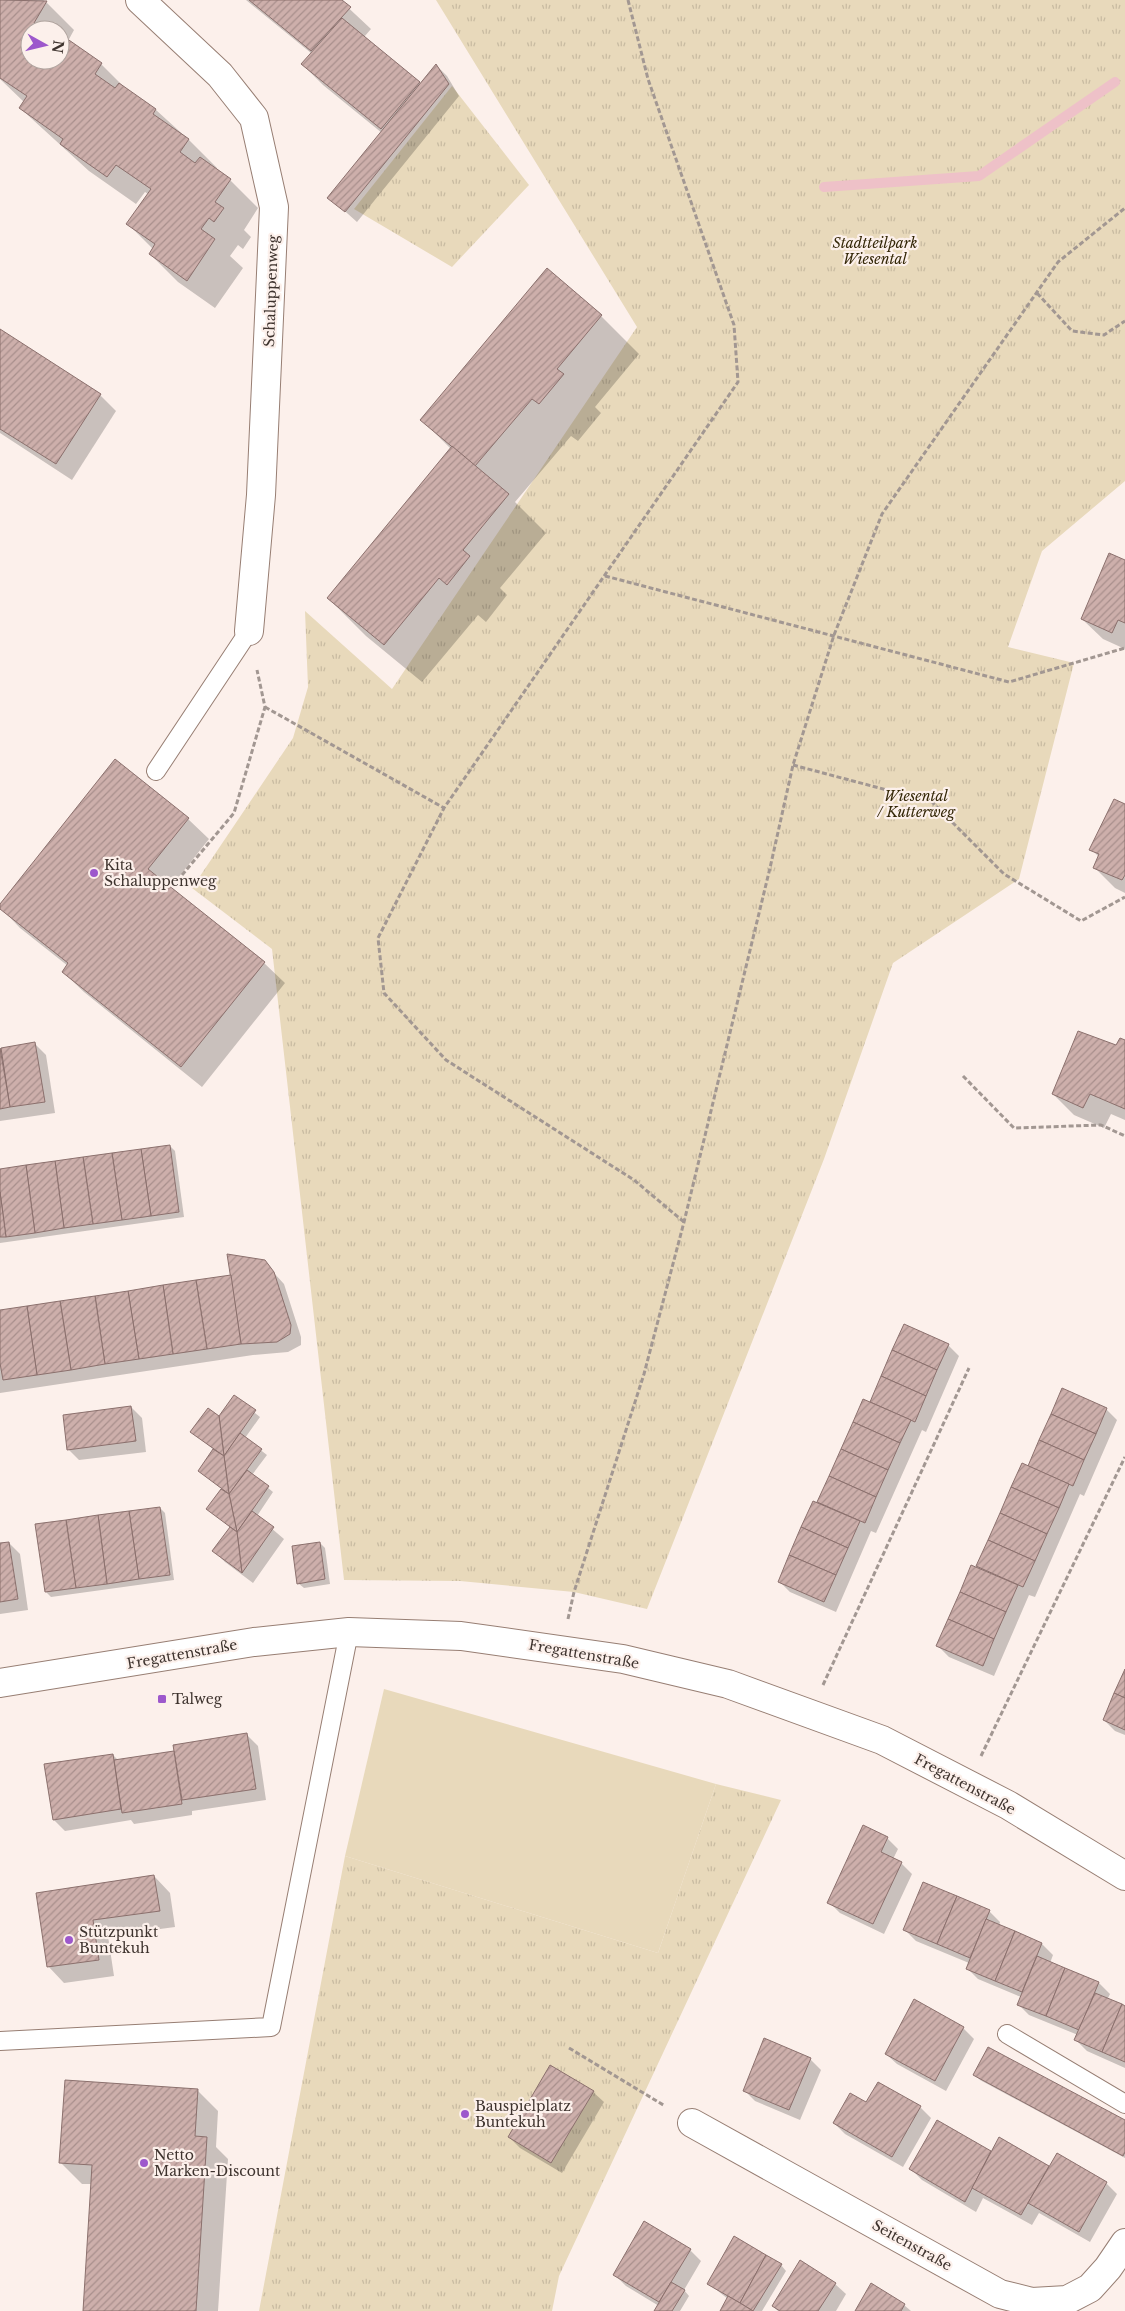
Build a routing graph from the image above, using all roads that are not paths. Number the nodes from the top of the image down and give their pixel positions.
1 (140, 0) edge
2 (249, 631) joint
3 (156, 771) dead end
4 (349, 1632) junction
5 (0, 1683) edge
6 (1125, 1876) edge
7 (1007, 2034) dead end
8 (0, 2040) edge
9 (1125, 2104) edge
10 (692, 2123) road end
11 (1125, 2243) edge

1 - 2 street, Schaluppenweg
2 - 3 lane
4 - 5 street, Fregattenstraße
4 - 6 street, Fregattenstraße
4 - 8 lane
7 - 9 lane
10 - 11 street, Seitenstraße

